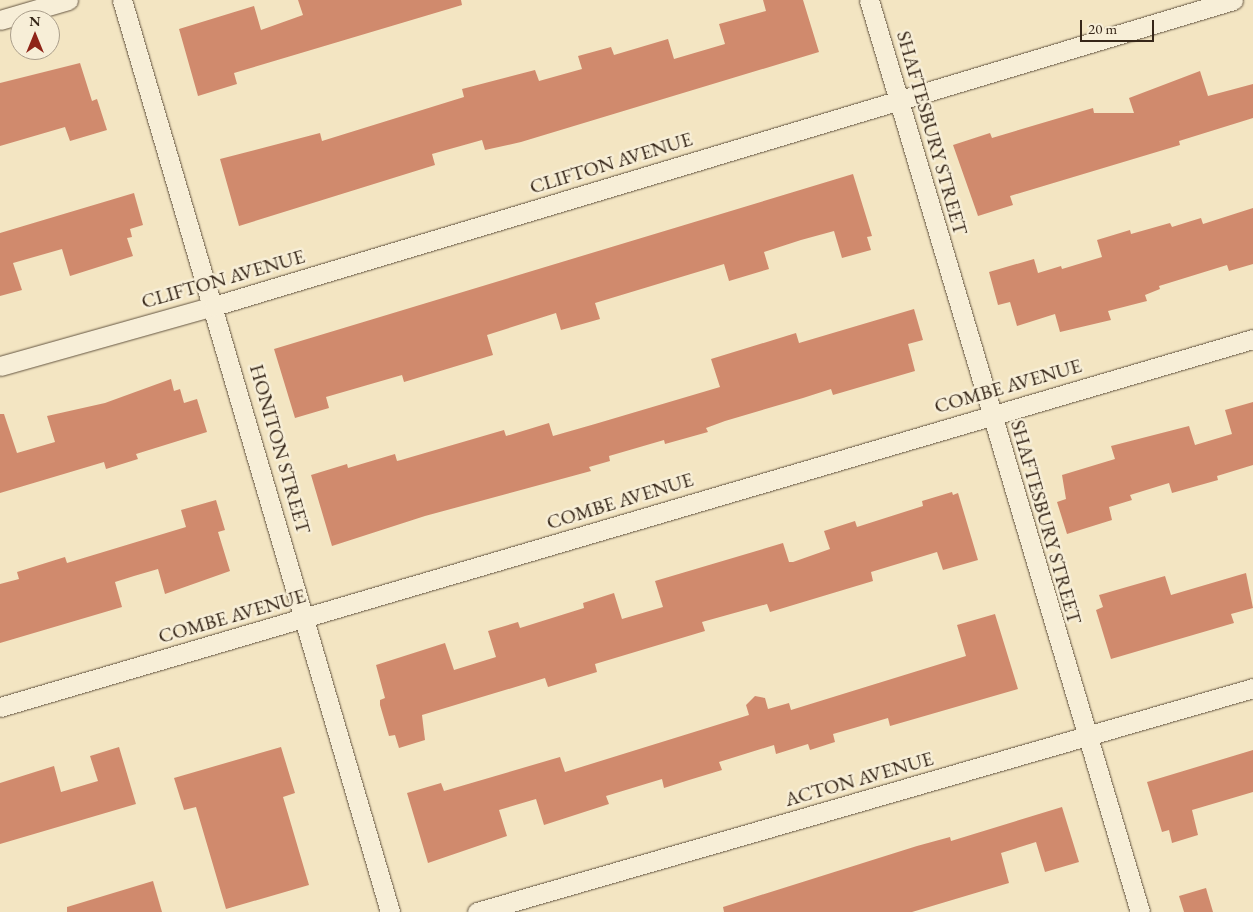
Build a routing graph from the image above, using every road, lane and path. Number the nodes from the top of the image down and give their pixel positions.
1 (68, 0) edge
2 (122, 0) edge
3 (869, 0) edge
4 (1233, 0) edge
5 (0, 20) edge
6 (900, 100) junction
7 (214, 306) junction
8 (1253, 339) edge
9 (0, 366) edge
10 (991, 414) junction
11 (306, 618) junction
12 (1253, 688) edge
13 (0, 707) edge
14 (1086, 738) junction
15 (390, 912) edge
16 (477, 912) edge
17 (1140, 912) edge

1 - 5 street
2 - 7 street, HONITON STREET
3 - 6 street, SHAFTESBURY STREET
4 - 6 street, CLIFTON AVENUE
6 - 7 street, CLIFTON AVENUE
6 - 10 street, SHAFTESBURY STREET
7 - 9 street, CLIFTON AVENUE
7 - 11 street, HONITON STREET
8 - 10 street, COMBE AVENUE
10 - 11 street, COMBE AVENUE
10 - 14 street, SHAFTESBURY STREET
11 - 13 street, COMBE AVENUE
11 - 15 street, HONITON STREET
12 - 14 street, ACTON AVENUE
14 - 16 street, ACTON AVENUE
14 - 17 street, SHAFTESBURY STREET

